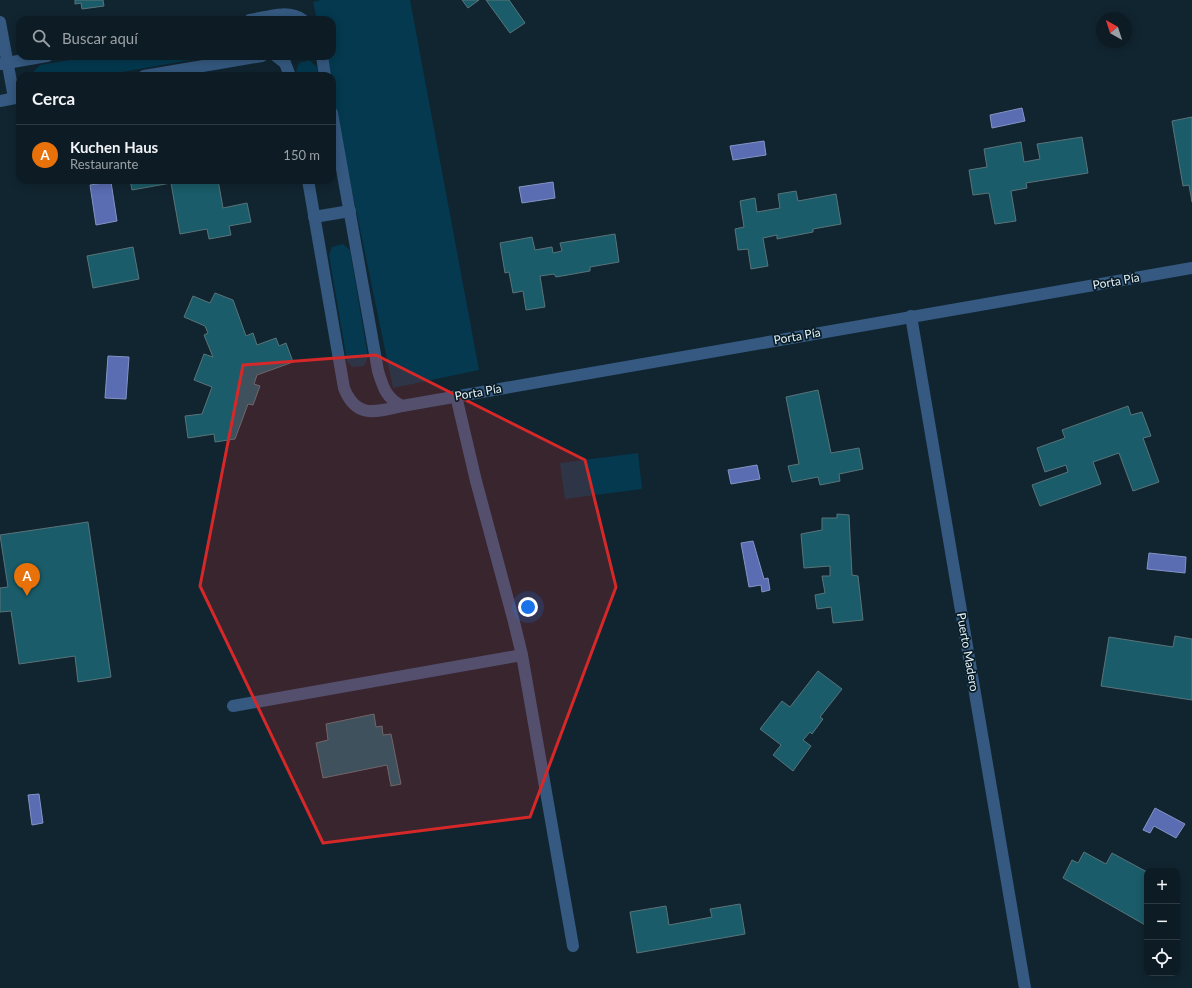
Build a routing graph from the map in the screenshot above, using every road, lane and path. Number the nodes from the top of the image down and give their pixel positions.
1 (0, 22) edge
2 (26, 60) edge
3 (238, 60) edge
4 (282, 60) edge
5 (323, 60) edge
6 (4, 64) edge
7 (168, 72) edge
8 (288, 72) edge
9 (325, 72) edge
10 (16, 95) edge
11 (16, 98) edge
12 (0, 101) edge
13 (336, 135) edge
14 (309, 184) edge
15 (350, 212) junction
16 (314, 217) junction
17 (1192, 268) edge
18 (910, 316) junction
19 (456, 396) junction
20 (402, 406) junction
21 (522, 655) junction
22 (233, 706) dead end
23 (573, 946) dead end
24 (1025, 988) edge

1 - 6 street
2 - 6 street
3 - 7 street
4 - 8 street
5 - 9 street
6 - 10 street
11 - 12 street
13 - 15 street
14 - 16 street, Porta Pía
15 - 16 street
15 - 20 street
16 - 20 street, Porta Pía
17 - 18 street, Porta Pía
18 - 19 street, Porta Pía
18 - 24 street, Puerto Madero
19 - 20 street, Porta Pía
19 - 21 street
21 - 22 street
21 - 23 street

